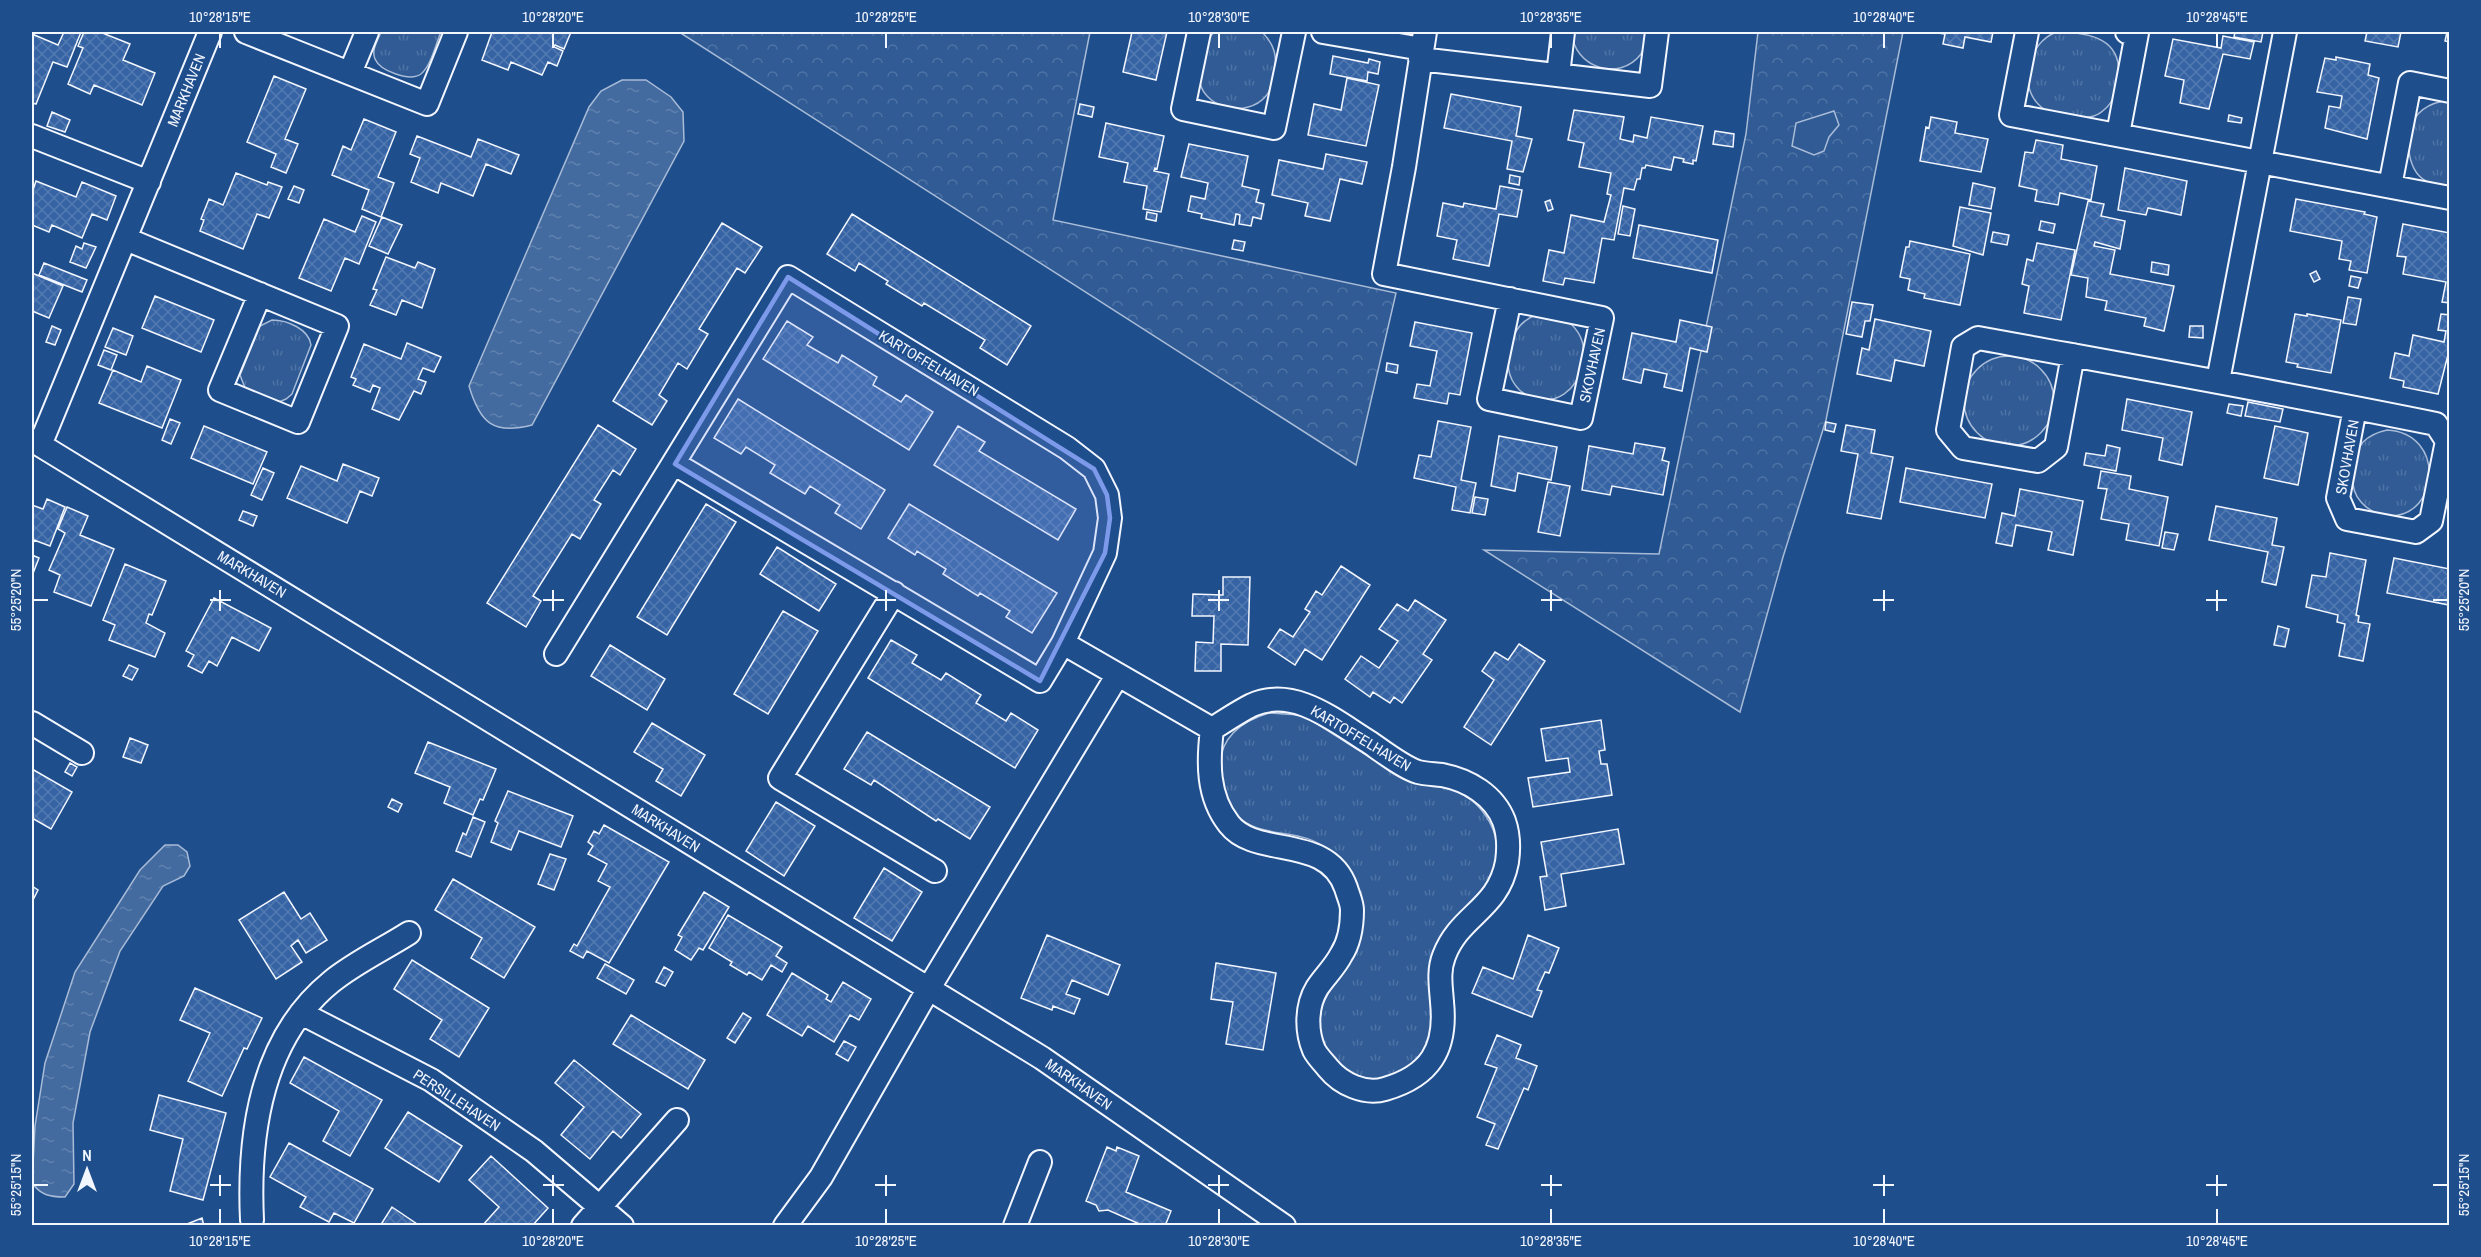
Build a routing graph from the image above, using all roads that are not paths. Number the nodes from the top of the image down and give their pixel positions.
1 (210, 32) edge
2 (246, 32) edge
3 (367, 32) edge
4 (456, 32) edge
5 (1199, 32) edge
6 (1294, 32) edge
7 (1323, 32) edge
8 (1563, 32) edge
9 (1657, 32) edge
10 (2027, 32) edge
11 (2127, 32) edge
12 (2285, 32) edge
13 (1422, 47) edge
14 (350, 73) junction
15 (1558, 75) junction
16 (2450, 91) edge
17 (2118, 134) junction
18 (32, 136) edge
19 (2262, 160) junction
20 (149, 182) junction
21 (2390, 186) junction
22 (2450, 198) edge
23 (126, 239) junction
24 (260, 294) junction
25 (1510, 299) junction
26 (2073, 356) junction
27 (2218, 381) junction
28 (2355, 408) junction
29 (36, 442) edge
30 (675, 464) junction
31 (894, 593) junction
32 (1063, 643) junction
33 (556, 654) dead end
34 (1117, 676) junction
35 (32, 723) edge
36 (1212, 729) junction
37 (82, 753) dead end
38 (935, 871) dead end
39 (409, 933) dead end
40 (929, 988) junction
41 (301, 1013) junction
42 (677, 1120) dead end
43 (1040, 1162) dead end
44 (601, 1206) junction
45 (252, 1220) dead end
46 (583, 1226) edge
47 (622, 1226) edge
48 (785, 1226) edge
49 (1015, 1226) edge
50 (1284, 1226) edge

1 - 20 street, MARKHAVEN
2 - 14 street
3 - 14 street
4 - 14 street
5 - 6 street
7 - 13 street
8 - 15 street
9 - 15 street
10 - 17 street
11 - 17 street
12 - 19 street
13 - 15 street
13 - 25 street, SKOVHAVEN
16 - 21 street
17 - 19 street
18 - 20 street
19 - 21 street
19 - 27 street
20 - 23 street, MARKHAVEN
21 - 22 street
23 - 24 street
23 - 29 street, MARKHAVEN
24 - 24 street
25 - 25 street, SKOVHAVEN
26 - 26 street, SKOVHAVEN
26 - 27 street, SKOVHAVEN
27 - 28 street, SKOVHAVEN
28 - 28 street, SKOVHAVEN
29 - 40 street, MARKHAVEN
30 - 31 street, KARTOFFELHAVEN
30 - 32 street, KARTOFFELHAVEN
30 - 33 street, KARTOFFELHAVEN
31 - 32 street, KARTOFFELHAVEN
31 - 38 street
32 - 34 street
34 - 36 street
34 - 40 street
35 - 37 street
36 - 36 street, KARTOFFELHAVEN
39 - 41 street
40 - 48 street
40 - 50 street, MARKHAVEN
41 - 44 street, PERSILLEHAVEN
41 - 45 street
42 - 44 street
43 - 49 street
44 - 46 street
44 - 47 street, PERSILLEHAVEN

